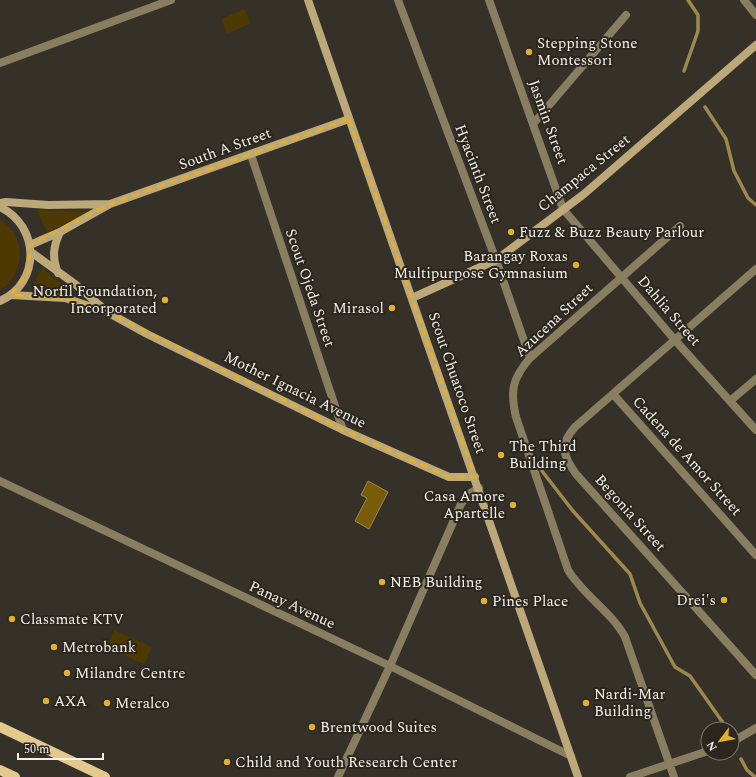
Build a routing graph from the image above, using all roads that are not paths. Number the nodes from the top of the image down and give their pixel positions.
1 (171, 0) edge
2 (308, 0) edge
3 (398, 0) edge
4 (489, 0) edge
5 (744, 0) edge
6 (626, 15) dead end
7 (756, 15) edge
8 (756, 44) edge
9 (0, 63) edge
10 (349, 119) junction
11 (533, 124) junction
12 (251, 155) junction
13 (0, 203) edge
14 (110, 204) junction
15 (0, 207) edge
16 (564, 209) junction
17 (680, 226) dead end
18 (60, 232) junction
19 (30, 248) junction
20 (496, 260) junction
21 (756, 269) edge
22 (58, 273) junction
23 (621, 277) junction
24 (11, 295) junction
25 (412, 298) junction
26 (0, 301) edge
27 (107, 312) junction
28 (674, 339) junction
29 (530, 358) junction
30 (756, 378) edge
31 (613, 394) junction
32 (730, 401) junction
33 (343, 430) junction
34 (756, 430) edge
35 (475, 477) junction
36 (0, 481) edge
37 (479, 488) junction
38 (756, 555) edge
39 (390, 666) junction
40 (756, 675) edge
41 (0, 727) edge
42 (756, 728) edge
43 (740, 737) edge
44 (700, 753) edge
45 (571, 756) junction
46 (670, 764) junction
47 (0, 770) edge
48 (15, 777) edge
49 (105, 777) edge
50 (338, 777) edge
51 (578, 777) edge
52 (630, 777) edge
53 (674, 777) edge

1 - 9 street
2 - 10 street, Scout Chuatoco Street
3 - 20 street, Hyacinth Street
4 - 11 street, Jasmin Street
5 - 7 street
6 - 11 street
8 - 16 street, Champaca Street
10 - 12 street, South A Street
10 - 25 street, Scout Chuatoco Street
11 - 16 street, Jasmin Street
12 - 14 street, South A Street
12 - 33 street, Scout Ojeda Street
13 - 14 street, South A Street
14 - 18 street, South A Street
15 - 19 street
16 - 20 street, Champaca Street
16 - 23 street, Dahlia Street
17 - 23 street, Azucena Street
18 - 19 street, South A Street
18 - 22 street
19 - 22 street, Mother Ignacia Avenue
19 - 24 street
20 - 25 street, Champaca Street
20 - 29 street, Hyacinth Street
21 - 28 street, Begonia Street
22 - 27 street, Mother Ignacia Avenue
23 - 28 street, Dahlia Street
23 - 29 street, Azucena Street
24 - 26 street
24 - 27 street, Mother Ignacia Avenue
25 - 35 street, Scout Chuatoco Street
27 - 33 street, Mother Ignacia Avenue
28 - 31 street, Begonia Street
28 - 32 street, Dahlia Street
29 - 46 street, Azucena Street
30 - 32 street
31 - 38 street, Cadena de Amor Street
31 - 40 street, Begonia Street
32 - 34 street, Dahlia Street
33 - 35 street, Mother Ignacia Avenue
35 - 37 street, Scout Chuatoco Street
36 - 39 street, Panay Avenue
37 - 39 street
37 - 45 street, Scout Chuatoco Street
39 - 45 street, Panay Avenue
39 - 50 street
41 - 49 main road
42 - 43 street
44 - 46 street
45 - 51 street, Scout Chuatoco Street
46 - 52 street
46 - 53 street, Azucena Street
47 - 48 main road

